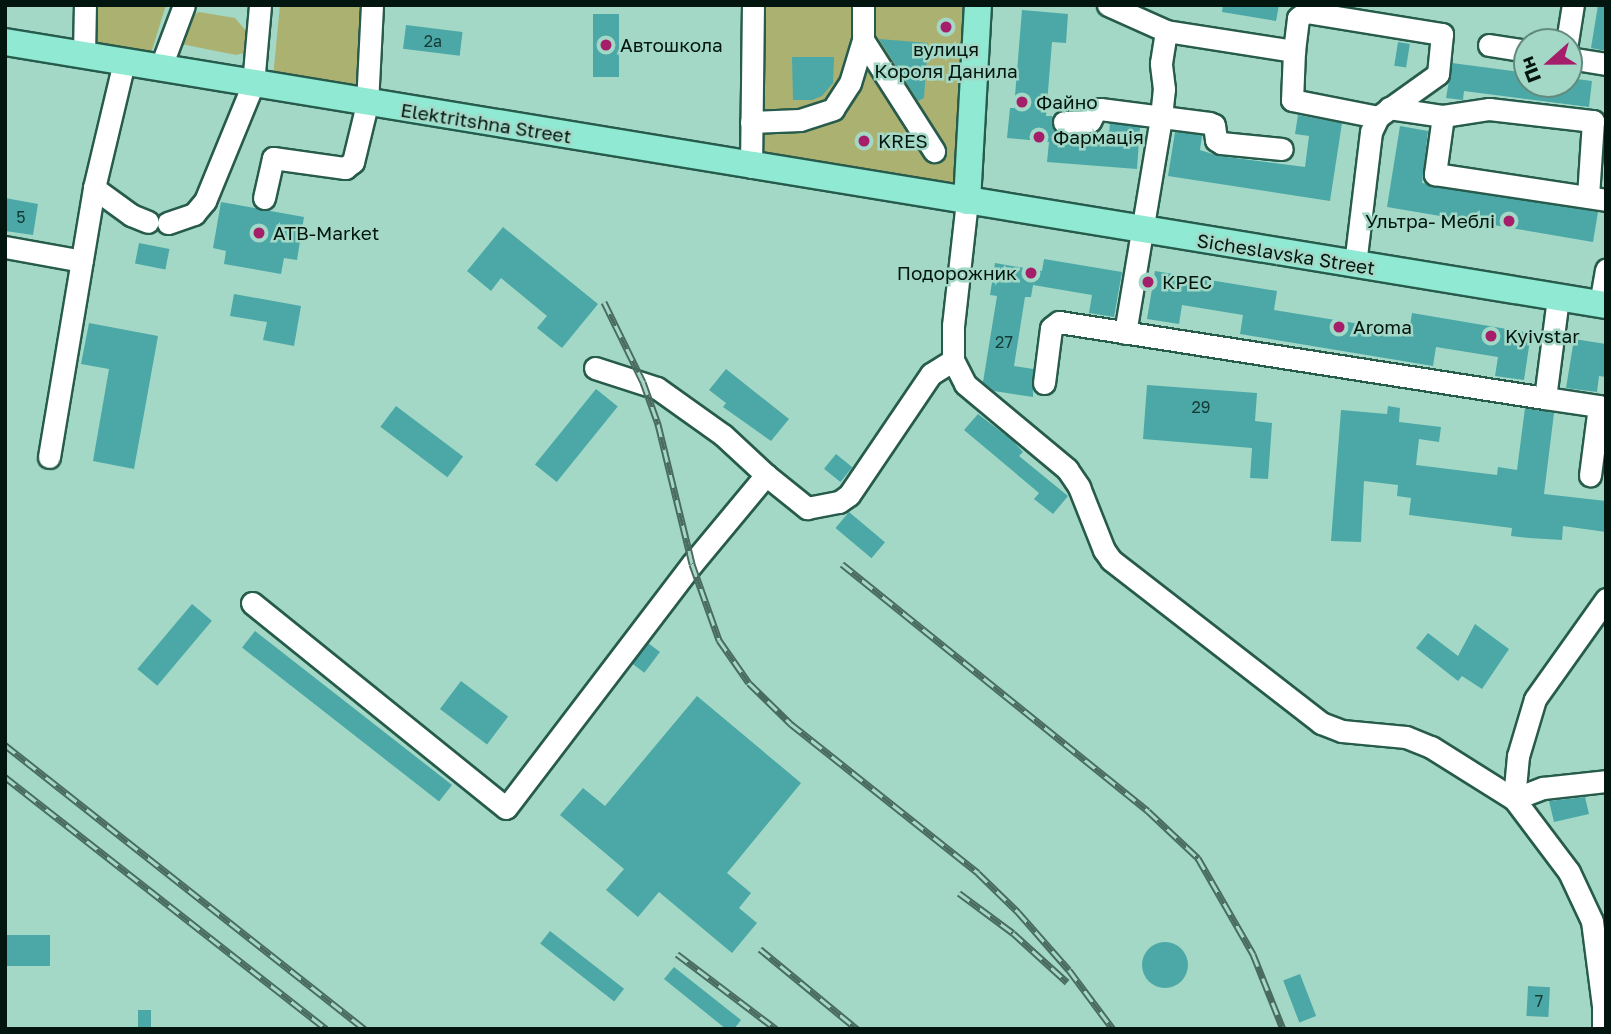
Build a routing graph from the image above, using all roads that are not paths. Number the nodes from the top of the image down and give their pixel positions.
1 (85, 5) edge
2 (184, 5) edge
3 (260, 5) edge
4 (372, 5) edge
5 (753, 5) edge
6 (863, 5) edge
7 (978, 5) edge
8 (1108, 5) edge
9 (1573, 5) edge
10 (1385, 14) edge
11 (1569, 28) edge
12 (1166, 31) junction
13 (863, 40) junction
14 (5, 43) edge
15 (1489, 45) dead end
16 (1513, 49) edge
17 (1294, 51) junction
18 (84, 55) junction
19 (1583, 60) edge
20 (124, 62) junction
21 (1606, 64) edge
22 (160, 69) junction
23 (254, 84) junction
24 (367, 104) junction
25 (1384, 112) junction
26 (1443, 116) junction
27 (1161, 117) junction
28 (751, 122) junction
29 (1064, 122) dead end
30 (1282, 149) dead end
31 (934, 151) dead end
32 (751, 166) junction
33 (94, 188) junction
34 (264, 198) dead end
35 (1597, 199) edge
36 (967, 201) junction
37 (1144, 230) junction
38 (5, 247) edge
39 (82, 261) junction
40 (1355, 265) junction
41 (1606, 270) edge
42 (1558, 298) junction
43 (1603, 305) edge
44 (1125, 333) junction
45 (953, 359) junction
46 (595, 368) dead end
47 (1044, 383) dead end
48 (1545, 398) junction
49 (49, 457) dead end
50 (766, 475) junction
51 (1590, 475) dead end
52 (1606, 599) edge
53 (252, 603) dead end
54 (1606, 781) edge
55 (1514, 799) junction
56 (1603, 1029) edge

1 - 18 street
2 - 22 street
3 - 23 street
4 - 24 street
5 - 28 street
6 - 13 street
7 - 36 main road
8 - 12 street
9 - 11 street
10 - 17 street
10 - 25 street
12 - 17 street
12 - 27 street
13 - 28 street
13 - 31 street
14 - 18 main road, Elektritshna Street
15 - 16 street
17 - 25 street
18 - 20 main road, Elektritshna Street
19 - 21 street
20 - 22 main road, Elektritshna Street
20 - 33 street
22 - 23 main road, Elektritshna Street
23 - 24 main road, Elektritshna Street
23 - 33 street
24 - 32 main road, Elektritshna Street
24 - 34 street
25 - 26 street
25 - 40 street
26 - 35 street
26 - 35 street
27 - 29 street
27 - 30 street
27 - 37 street
28 - 32 street
32 - 36 main road, Elektritshna Street
33 - 39 street
36 - 37 main road, Sicheslavska Street
36 - 45 street
37 - 40 main road, Sicheslavska Street
37 - 44 street
38 - 39 street
39 - 49 street
40 - 42 main road, Sicheslavska Street
41 - 43 street
42 - 43 main road, Sicheslavska Street
42 - 48 street
44 - 47 street
44 - 48 street
45 - 50 street
45 - 55 street
46 - 50 street
48 - 51 street
50 - 53 street
52 - 55 street
54 - 55 street
55 - 56 street

